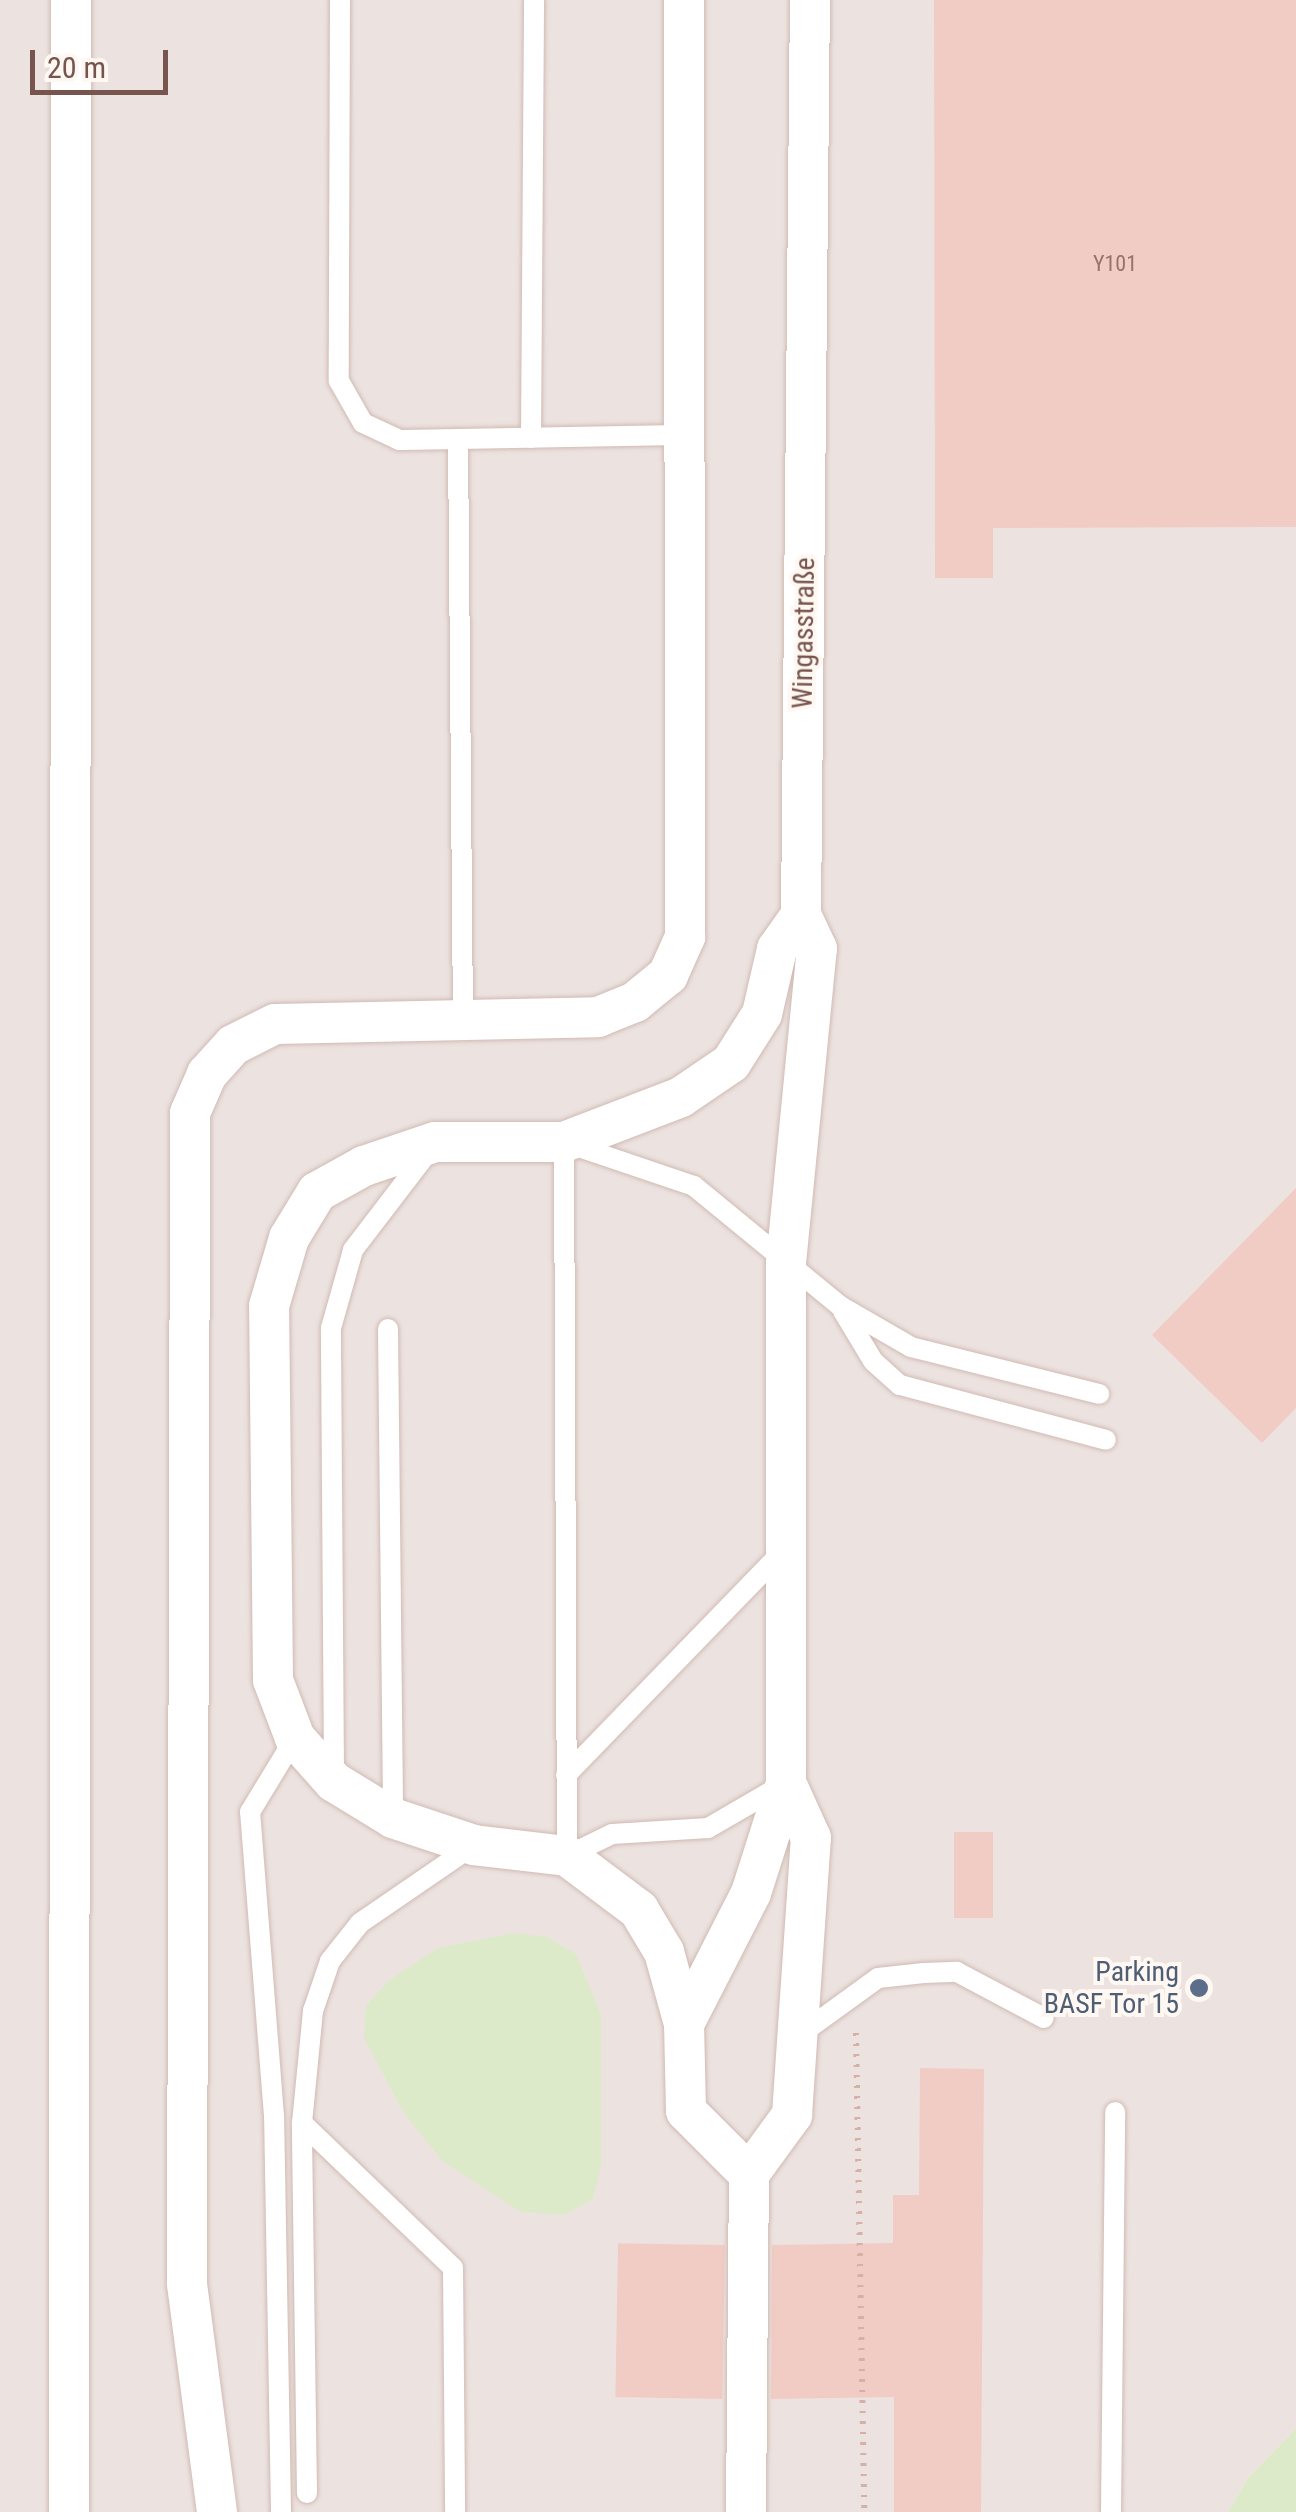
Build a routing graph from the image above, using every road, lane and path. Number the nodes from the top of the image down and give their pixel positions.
1 (71, 0) edge
2 (340, 0) edge
3 (534, 0) edge
4 (684, 0) edge
5 (810, 0) edge
6 (683, 435) junction
7 (531, 438) junction
8 (458, 439) junction
9 (801, 914) junction
10 (463, 1020) junction
11 (436, 1142) junction
12 (564, 1142) junction
13 (786, 1263) junction
14 (840, 1306) junction
15 (388, 1329) dead end
16 (1100, 1394) dead end
17 (1106, 1440) dead end
18 (786, 1548) junction
19 (295, 1738) junction
20 (566, 1775) junction
21 (334, 1782) junction
22 (786, 1783) junction
23 (393, 1818) junction
24 (474, 1845) junction
25 (567, 1856) junction
26 (854, 1993) junction
27 (1044, 2018) dead end
28 (684, 2024) junction
29 (797, 2037) junction
30 (1116, 2112) dead end
31 (302, 2123) junction
32 (749, 2174) junction
33 (307, 2493) dead end
34 (70, 2512) edge
35 (216, 2512) edge
36 (281, 2512) edge
37 (455, 2512) edge
38 (746, 2512) edge
39 (864, 2512) edge
40 (1111, 2512) edge

1 - 34 street
2 - 8 lane
3 - 7 lane
4 - 6 street
5 - 9 street, Wingasstraße
6 - 7 lane
6 - 10 street
7 - 8 lane
8 - 10 lane
9 - 12 street
9 - 13 street
10 - 35 street
11 - 12 street
11 - 19 street
11 - 21 lane
12 - 13 lane
12 - 20 lane
13 - 14 lane
13 - 18 street
14 - 16 lane
14 - 17 lane
15 - 23 lane
18 - 20 lane
18 - 22 street
19 - 21 street
19 - 36 lane
20 - 25 lane
21 - 23 street
22 - 25 lane
22 - 28 street
22 - 29 street
23 - 24 street
24 - 25 street
24 - 31 lane
25 - 28 street
26 - 27 lane
26 - 29 lane
26 - 39 path
28 - 32 street
29 - 32 street
30 - 40 lane
31 - 33 lane
31 - 37 lane
32 - 38 street

